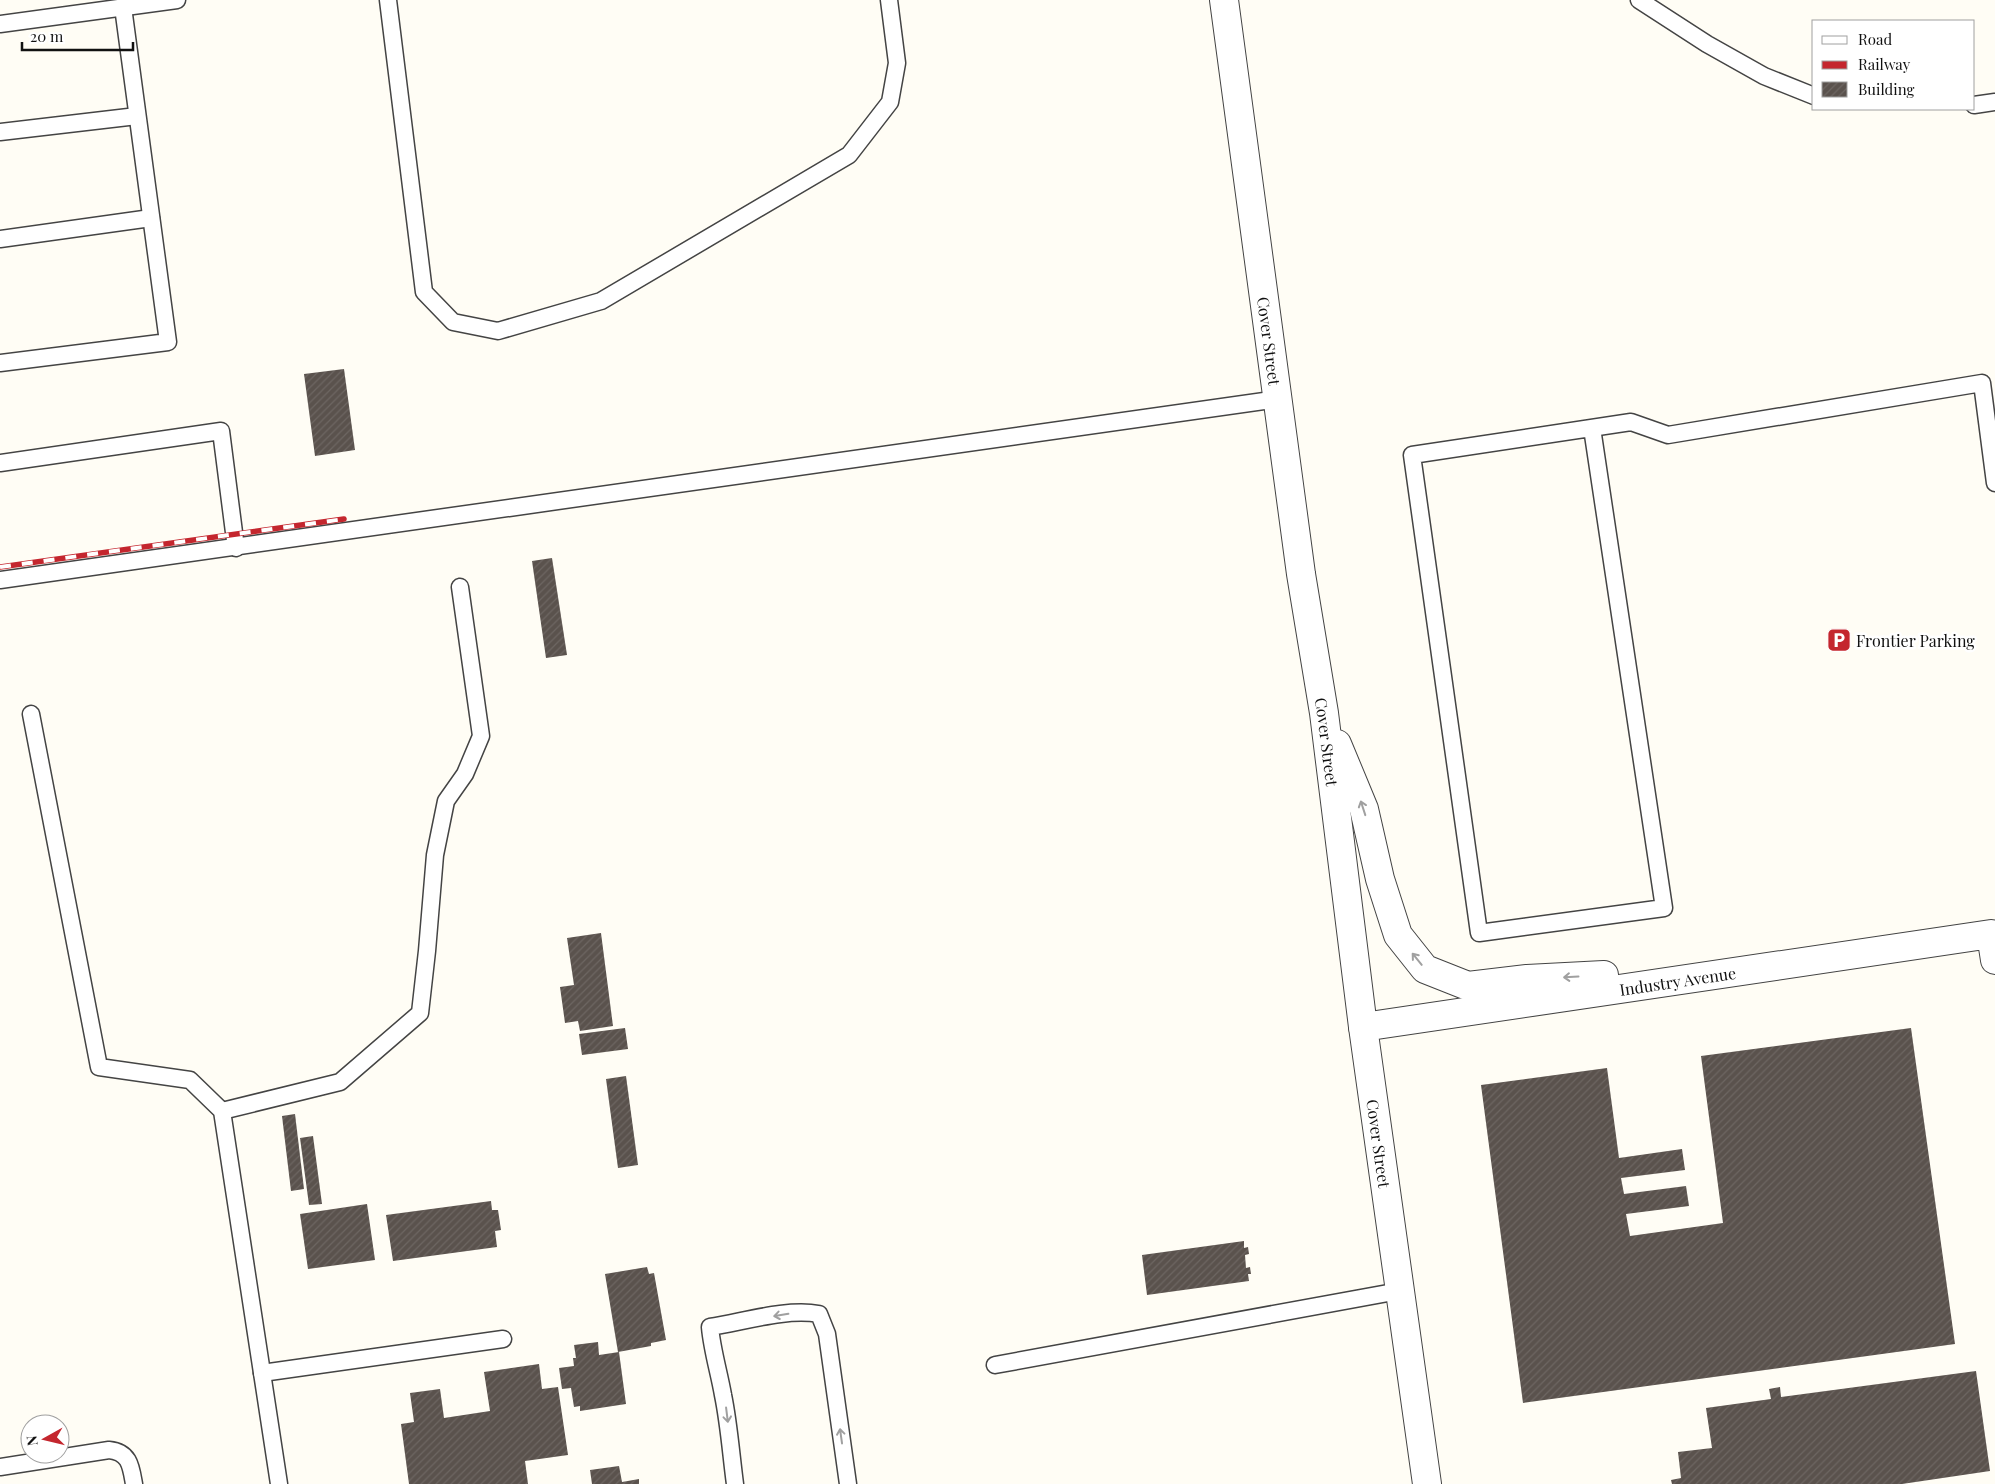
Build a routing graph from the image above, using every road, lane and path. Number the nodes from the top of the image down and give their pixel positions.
1 (177, 0) edge
2 (388, 0) edge
3 (889, 0) edge
4 (1224, 0) edge
5 (1639, 0) edge
6 (123, 7) junction
7 (0, 24) edge
8 (1812, 95) edge
9 (1995, 102) edge
10 (1975, 105) edge
11 (137, 116) junction
12 (0, 132) edge
13 (151, 218) junction
14 (0, 239) edge
15 (0, 363) edge
16 (1278, 399) junction
17 (1592, 428) junction
18 (0, 463) edge
19 (1995, 483) edge
20 (236, 548) junction
21 (0, 580) edge
22 (460, 587) dead end
23 (1324, 713) junction
24 (31, 714) dead end
25 (1993, 947) edge
26 (1672, 981) junction
27 (1363, 1027) junction
28 (222, 1111) junction
29 (1400, 1291) junction
30 (503, 1339) dead end
31 (995, 1365) dead end
32 (262, 1373) junction
33 (0, 1467) edge
34 (134, 1484) edge
35 (279, 1484) edge
36 (735, 1484) edge
37 (848, 1484) edge
38 (1427, 1484) edge

1 - 6 lane
2 - 3 lane
4 - 16 street, Cover Street
5 - 8 lane
6 - 7 lane
6 - 11 lane
9 - 10 lane
11 - 12 lane
11 - 13 lane
13 - 14 lane
13 - 15 lane
16 - 20 lane
16 - 23 street, Cover Street
17 - 17 lane
17 - 19 lane
18 - 20 lane
20 - 21 lane
22 - 28 lane
26 -> 23 street
23 - 27 street, Cover Street
24 - 28 lane
25 - 26 street, Industry Avenue
26 - 27 street, Industry Avenue
27 - 29 street, Cover Street
28 - 32 lane
29 - 31 lane
29 - 38 street, Cover Street
30 - 32 lane
32 - 35 lane
33 - 34 lane
37 -> 36 lane

